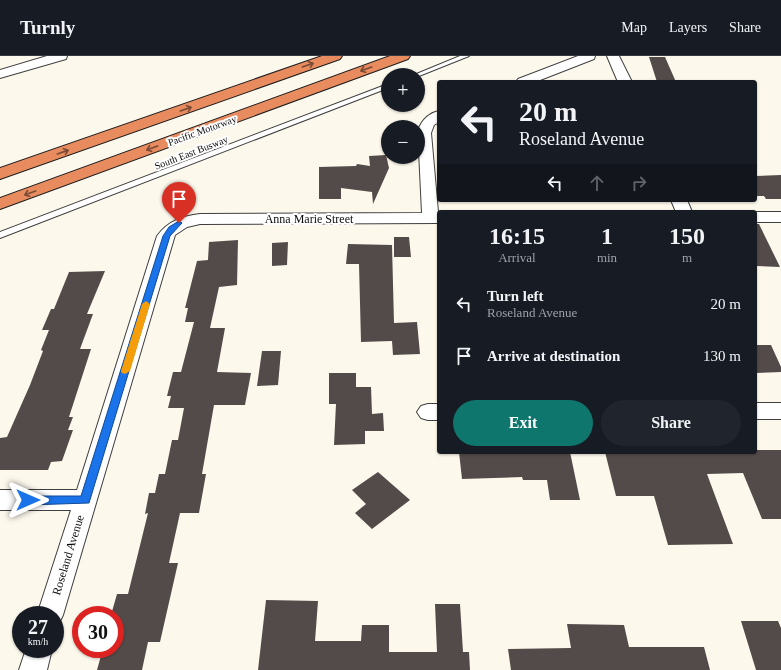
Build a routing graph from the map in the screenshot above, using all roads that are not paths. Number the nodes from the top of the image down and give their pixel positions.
1 (61, 56) edge
2 (335, 56) edge
3 (403, 56) edge
4 (466, 56) edge
5 (589, 56) edge
6 (613, 56) edge
7 (32, 60) edge
8 (425, 72) edge
9 (0, 74) edge
10 (528, 80) edge
11 (624, 80) edge
12 (381, 89) edge
13 (437, 116) edge
14 (0, 174) edge
15 (0, 204) edge
16 (757, 217) edge
17 (781, 217) edge
18 (435, 218) edge
19 (179, 223) joint
20 (0, 235) edge
21 (757, 411) edge
22 (781, 411) edge
23 (0, 500) edge
24 (85, 500) junction
25 (53, 606) edge
26 (36, 658) edge
27 (33, 670) edge

1 - 7 street
14 -> 2 highway
3 -> 15 highway, Pacific Motorway
4 - 8 lane
5 - 10 street
6 - 11 street
7 - 9 street
12 - 20 lane, South East Busway
13 - 18 street
16 - 17 street
18 - 19 street, Anna Marie Street
19 - 24 street, Roseland Avenue
21 - 22 street
23 - 24 street
24 - 25 street, Roseland Avenue
26 - 27 street

